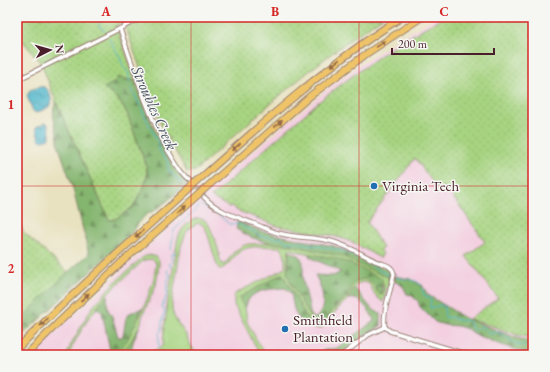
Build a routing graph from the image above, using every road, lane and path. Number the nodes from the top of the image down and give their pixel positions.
1 (144, 17) edge
2 (402, 17) edge
3 (422, 17) edge
4 (120, 29) junction
5 (17, 80) edge
6 (190, 181) tunnel mouth
7 (204, 197) tunnel mouth
8 (385, 328) junction
9 (17, 349) edge
10 (26, 355) edge
11 (342, 355) edge
12 (469, 355) edge

1 - 4 street
2 -> 9 highway
10 -> 3 highway
4 - 5 street
4 - 6 street
7 - 8 street
8 - 11 street
8 - 12 street

